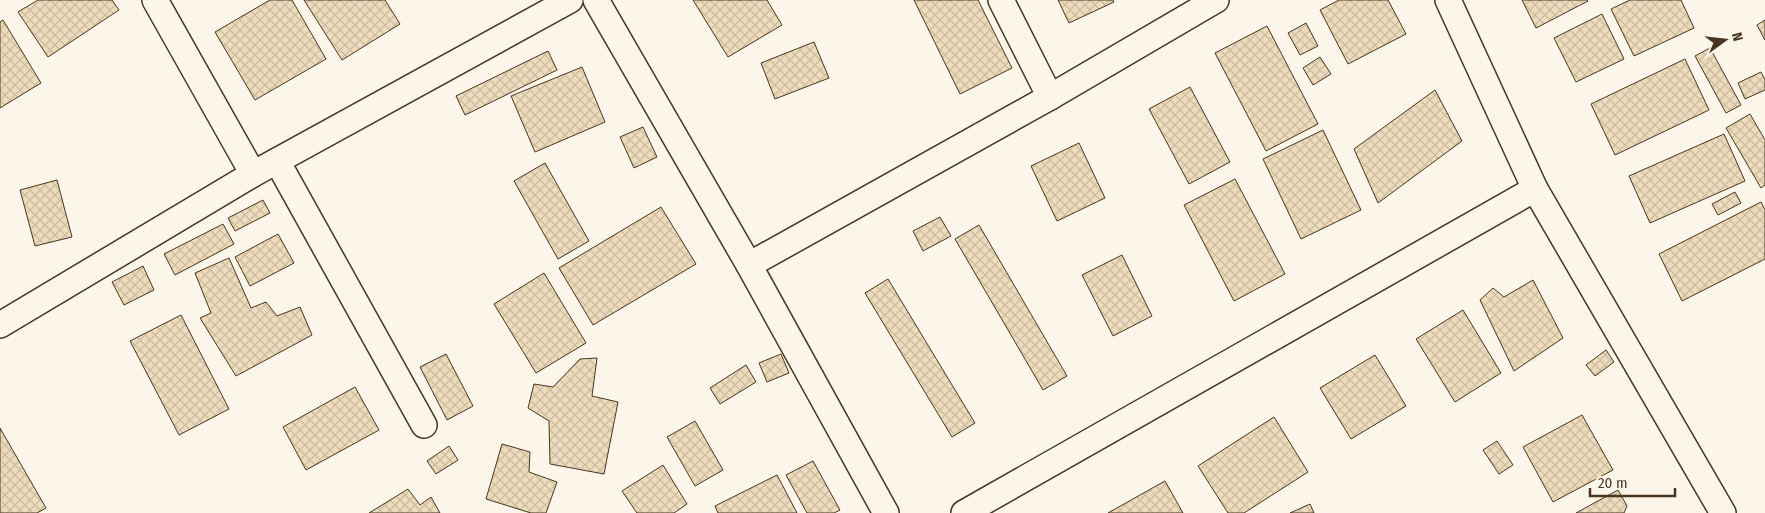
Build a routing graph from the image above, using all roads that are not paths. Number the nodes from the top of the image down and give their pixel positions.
1 (155, 0) edge
2 (570, 0) edge
3 (596, 0) edge
4 (1001, 0) edge
5 (1216, 0) edge
6 (1448, 0) edge
7 (1050, 97) junction
8 (277, 161) junction
9 (253, 174) junction
10 (1535, 189) junction
11 (749, 265) junction
12 (0, 325) edge
13 (424, 425) dead end
14 (886, 513) edge
15 (964, 513) edge
16 (1723, 513) edge

1 - 9 street
2 - 8 street
3 - 11 street
4 - 7 street
5 - 7 street
6 - 10 street
7 - 11 street
8 - 9 street
8 - 13 street
9 - 12 street
10 - 15 street
10 - 16 street
11 - 14 street

